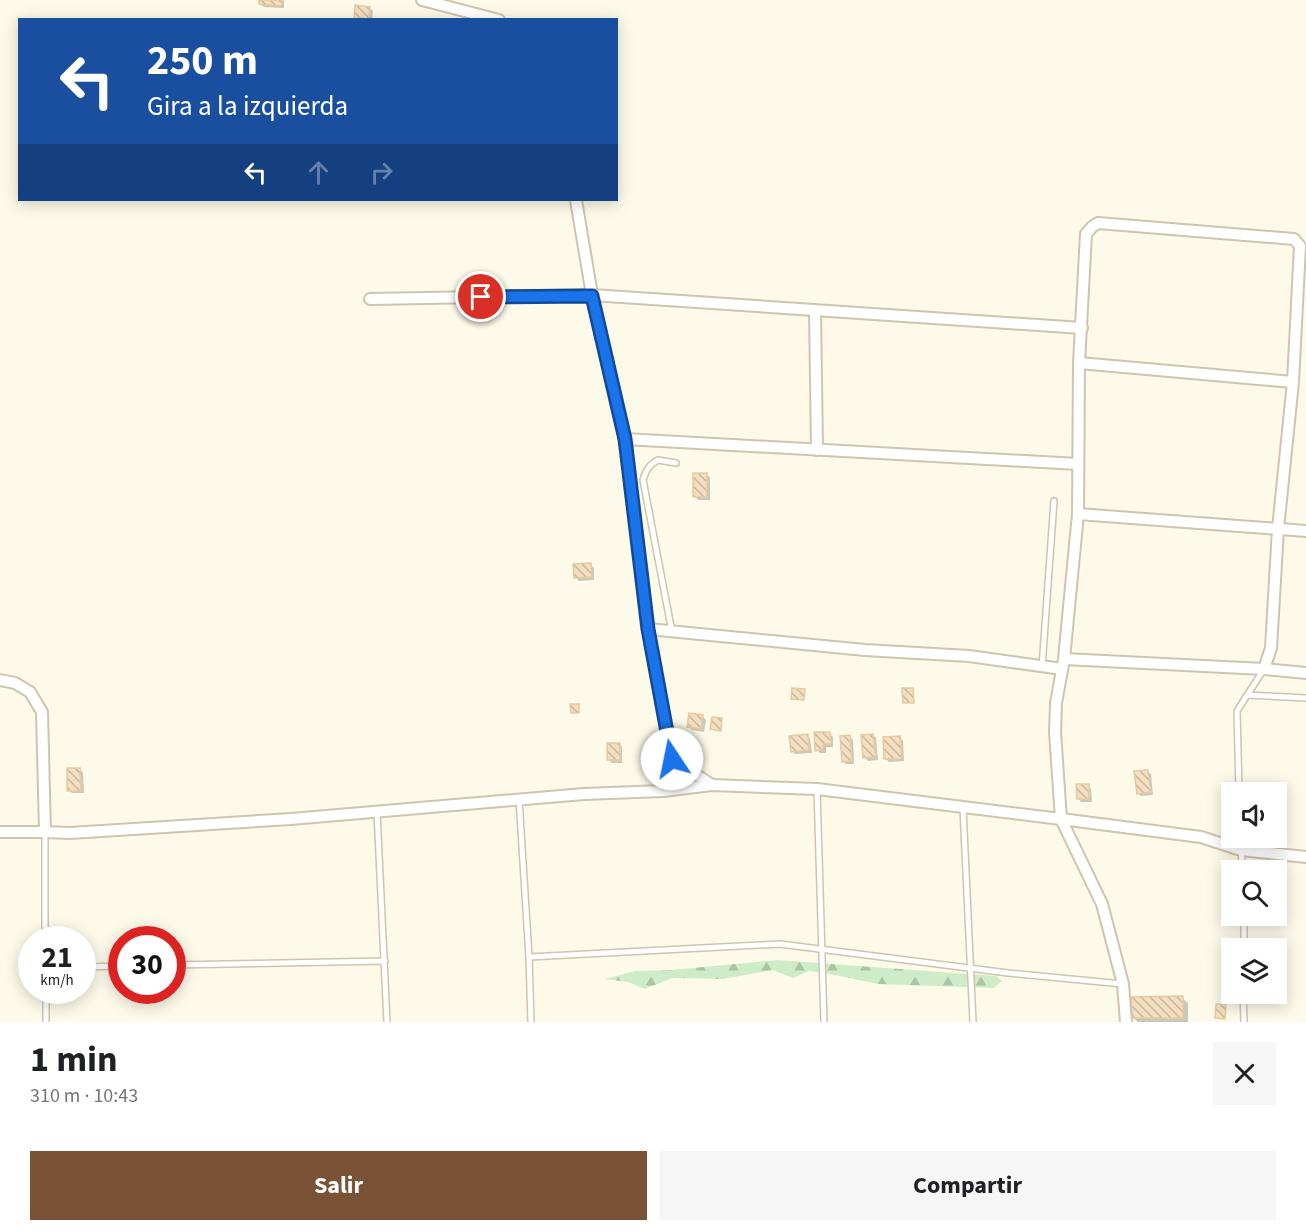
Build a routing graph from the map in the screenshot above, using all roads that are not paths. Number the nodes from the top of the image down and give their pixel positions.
1 (422, 0) edge
2 (491, 18) edge
3 (576, 201) edge
4 (592, 296) junction
5 (370, 299) dead end
6 (815, 310) junction
7 (1082, 328) junction
8 (1079, 363) junction
9 (1293, 382) junction
10 (625, 439) junction
11 (817, 450) junction
12 (676, 463) dead end
13 (1078, 464) junction
14 (1054, 501) dead end
15 (1078, 514) junction
16 (1278, 529) junction
17 (1306, 531) edge
18 (648, 629) junction
19 (672, 632) junction
20 (1063, 664) junction
21 (1042, 667) junction
22 (1264, 669) junction
23 (1306, 673) edge
24 (0, 680) edge
25 (1247, 695) junction
26 (1306, 698) edge
27 (672, 759) junction
28 (1239, 782) edge
29 (712, 785) junction
30 (817, 789) junction
31 (663, 791) junction
32 (519, 800) junction
33 (963, 807) junction
34 (377, 812) junction
35 (1061, 819) junction
36 (0, 832) edge
37 (45, 832) junction
38 (1241, 850) junction
39 (1306, 857) edge
40 (1242, 860) edge
41 (45, 926) edge
42 (822, 949) junction
43 (529, 957) junction
44 (385, 961) junction
45 (186, 965) edge
46 (971, 969) junction
47 (1123, 984) junction
48 (46, 1004) edge
49 (1243, 1004) edge
50 (46, 1022) edge
51 (387, 1022) edge
52 (531, 1022) edge
53 (824, 1022) edge
54 (973, 1022) edge
55 (1126, 1022) edge
56 (1244, 1022) edge

1 - 2 street
3 - 4 street
4 - 5 street
4 - 6 street
4 - 10 street
6 - 7 street
6 - 11 street
7 - 8 street
7 - 9 street
8 - 9 street
8 - 13 street
9 - 16 street
10 - 11 street
10 - 18 street
11 - 13 street
12 - 19 lane
13 - 15 street
14 - 21 lane
15 - 16 street
15 - 20 street
16 - 17 street
16 - 22 street
18 - 19 street
18 - 27 street
19 - 21 street
20 - 21 street
20 - 22 street
20 - 35 street
22 - 23 street
22 - 25 lane
24 - 37 street
25 - 26 lane
25 - 28 lane
27 - 29 street
27 - 31 street
29 - 30 street
29 - 31 street
30 - 33 street
30 - 42 lane
31 - 32 street
32 - 34 street
32 - 43 lane
33 - 35 street
33 - 46 lane
34 - 37 street
34 - 44 lane
35 - 38 street
35 - 47 street
36 - 37 street
37 - 41 lane
38 - 39 street
38 - 40 lane
42 - 43 lane
42 - 46 lane
42 - 53 lane
43 - 52 lane
44 - 45 lane
44 - 51 lane
46 - 47 lane
46 - 54 lane
47 - 55 street
48 - 50 lane
49 - 56 lane

